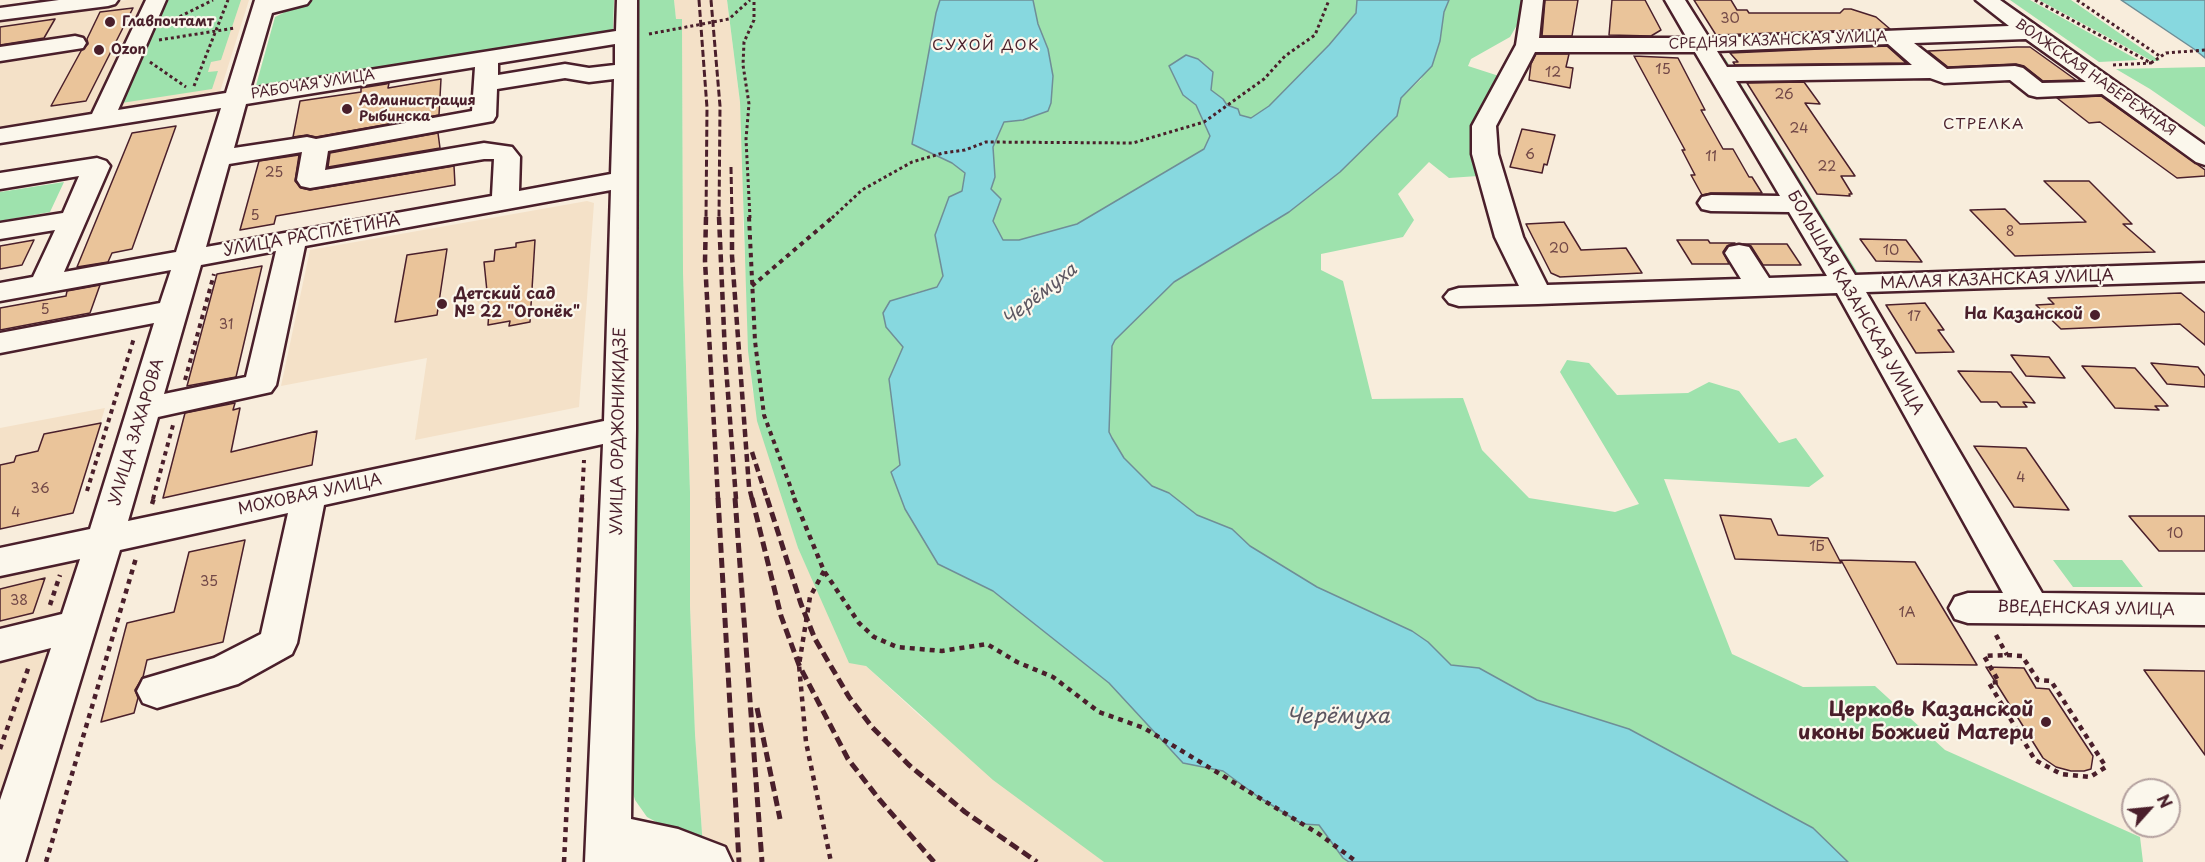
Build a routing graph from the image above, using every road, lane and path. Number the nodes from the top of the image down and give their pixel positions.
1 (108, 0) edge
2 (156, 0) edge
3 (213, 0) edge
4 (228, 0) edge
5 (300, 0) edge
6 (627, 0) edge
7 (752, 0) edge
8 (1329, 0) edge
9 (1533, 0) edge
10 (1675, 0) edge
11 (1986, 0) edge
12 (2034, 0) edge
13 (2078, 0) edge
14 (69, 3) edge
15 (255, 9) edge
16 (0, 14) edge
17 (236, 28) junction
18 (215, 32) junction
19 (2029, 32) junction
20 (1893, 37) junction
21 (233, 38) dead end
22 (136, 43) junction
23 (75, 44) dead end
24 (1527, 45) junction
25 (1702, 45) junction
26 (626, 49) junction
27 (2205, 50) edge
28 (0, 54) edge
29 (2161, 57) junction
30 (487, 58) junction
31 (2151, 63) junction
32 (2105, 66) dead end
33 (1933, 71) junction
34 (1720, 74) junction
35 (486, 84) junction
36 (2096, 89) dead end
37 (236, 98) junction
38 (101, 120) junction
39 (0, 136) edge
40 (316, 146) junction
41 (2205, 157) edge
42 (218, 158) junction
43 (624, 180) junction
44 (0, 181) edge
45 (505, 201) junction
46 (1711, 203) dead end
47 (1797, 204) junction
48 (73, 219) junction
49 (0, 231) edge
50 (292, 240) junction
51 (219, 253) junction
52 (1739, 253) dead end
53 (189, 258) junction
54 (2205, 272) edge
55 (44, 284) junction
56 (1847, 285) junction
57 (752, 286) junction
58 (1761, 288) junction
59 (0, 292) edge
60 (1538, 295) junction
61 (1460, 297) dead end
62 (173, 310) junction
63 (141, 316) junction
64 (0, 343) edge
65 (179, 402) junction
66 (143, 409) junction
67 (620, 429) junction
68 (585, 436) junction
69 (86, 495) dead end
70 (309, 495) junction
71 (145, 530) junction
72 (87, 543) junction
73 (0, 562) edge
74 (824, 571) junction
75 (1975, 608) joint
76 (2031, 609) junction
77 (2205, 610) edge
78 (58, 631) junction
79 (0, 645) edge
80 (2007, 655) junction
81 (157, 691) dead end
82 (0, 749) edge
83 (6, 837) edge
84 (608, 849) edge
85 (46, 862) edge
86 (564, 862) edge
87 (709, 862) edge
88 (831, 862) edge
89 (1357, 862) edge

1 - 14 street
2 - 22 street
3 - 22 path
4 - 18 path
5 - 15 street
6 - 26 street, УЛИЦА ОРДЖОНИКИДЗЕ
7 - 26 path
7 - 57 path
8 - 57 path
9 - 24 street
10 - 25 street, БОЛЬШАЯ КАЗАНСКАЯ УЛИЦА
11 - 19 street, ВОЛЖСКАЯ НАБЕРЕЖНАЯ
12 - 31 path
13 - 29 path
14 - 16 street
15 - 17 path
15 - 37 street, УЛИЦА ЗАХАРОВА
17 - 18 path
17 - 21 path
18 - 22 path
18 - 22 path
19 - 20 street, СРЕДНЯЯ КАЗАНСКАЯ УЛИЦА
19 - 41 street, ВОЛЖСКАЯ НАБЕРЕЖНАЯ
20 - 25 street, СРЕДНЯЯ КАЗАНСКАЯ УЛИЦА
20 - 33 street
22 - 38 street
23 - 28 street
24 - 25 street, СРЕДНЯЯ КАЗАНСКАЯ УЛИЦА
24 - 60 street
25 - 34 street, БОЛЬШАЯ КАЗАНСКАЯ УЛИЦА
26 - 30 street, РАБОЧАЯ УЛИЦА
26 - 35 street
26 - 43 street, УЛИЦА ОРДЖОНИКИДЗЕ
27 - 29 path
29 - 31 path
30 - 35 street
30 - 37 street, РАБОЧАЯ УЛИЦА
31 - 32 path
33 - 34 street
33 - 36 street
34 - 47 street, БОЛЬШАЯ КАЗАНСКАЯ УЛИЦА
35 - 40 street
37 - 38 street, РАБОЧАЯ УЛИЦА
37 - 42 street, УЛИЦА ЗАХАРОВА
38 - 39 street, РАБОЧАЯ УЛИЦА
40 - 42 street
40 - 45 street
42 - 53 street, УЛИЦА ЗАХАРОВА
43 - 45 street, УЛИЦА РАСПЛЁТИНА
43 - 67 street, УЛИЦА ОРДЖОНИКИДЗЕ
44 - 48 street
45 - 50 street, УЛИЦА РАСПЛЁТИНА
46 - 47 street
47 - 56 street, БОЛЬШАЯ КАЗАНСКАЯ УЛИЦА
48 - 49 street
48 - 55 street
50 - 51 street, УЛИЦА РАСПЛЁТИНА
50 - 65 street
51 - 53 street, УЛИЦА РАСПЛЁТИНА
51 - 65 path
52 - 58 street
53 - 55 street, УЛИЦА РАСПЛЁТИНА
53 - 62 street, УЛИЦА ЗАХАРОВА
54 - 56 street, МАЛАЯ КАЗАНСКАЯ УЛИЦА
55 - 59 street, УЛИЦА РАСПЛЁТИНА
56 - 58 street, МАЛАЯ КАЗАНСКАЯ УЛИЦА
56 - 76 street, БОЛЬШАЯ КАЗАНСКАЯ УЛИЦА
57 - 74 path
58 - 60 street, МАЛАЯ КАЗАНСКАЯ УЛИЦА
60 - 61 street, МАЛАЯ КАЗАНСКАЯ УЛИЦА
62 - 63 street
62 - 66 street, УЛИЦА ЗАХАРОВА
63 - 64 street
63 - 69 path
65 - 66 street
65 - 71 path
66 - 72 street, УЛИЦА ЗАХАРОВА
67 - 68 street, МОХОВАЯ УЛИЦА
67 - 84 street, УЛИЦА ОРДЖОНИКИДЗЕ
68 - 70 street, МОХОВАЯ УЛИЦА
68 - 86 path
70 - 71 street, МОХОВАЯ УЛИЦА
70 - 81 street
71 - 72 street, МОХОВАЯ УЛИЦА
71 - 85 path
72 - 73 street, МОХОВАЯ УЛИЦА
72 - 78 street, УЛИЦА ЗАХАРОВА
72 - 78 path
74 - 88 path
74 - 89 path
75 - 76 street, ВВЕДЕНСКАЯ УЛИЦА
75 - 80 path
76 - 77 street, ВВЕДЕНСКАЯ УЛИЦА
78 - 79 street
78 - 82 path
78 - 83 street, УЛИЦА ЗАХАРОВА
80 - 80 path
84 - 87 street

